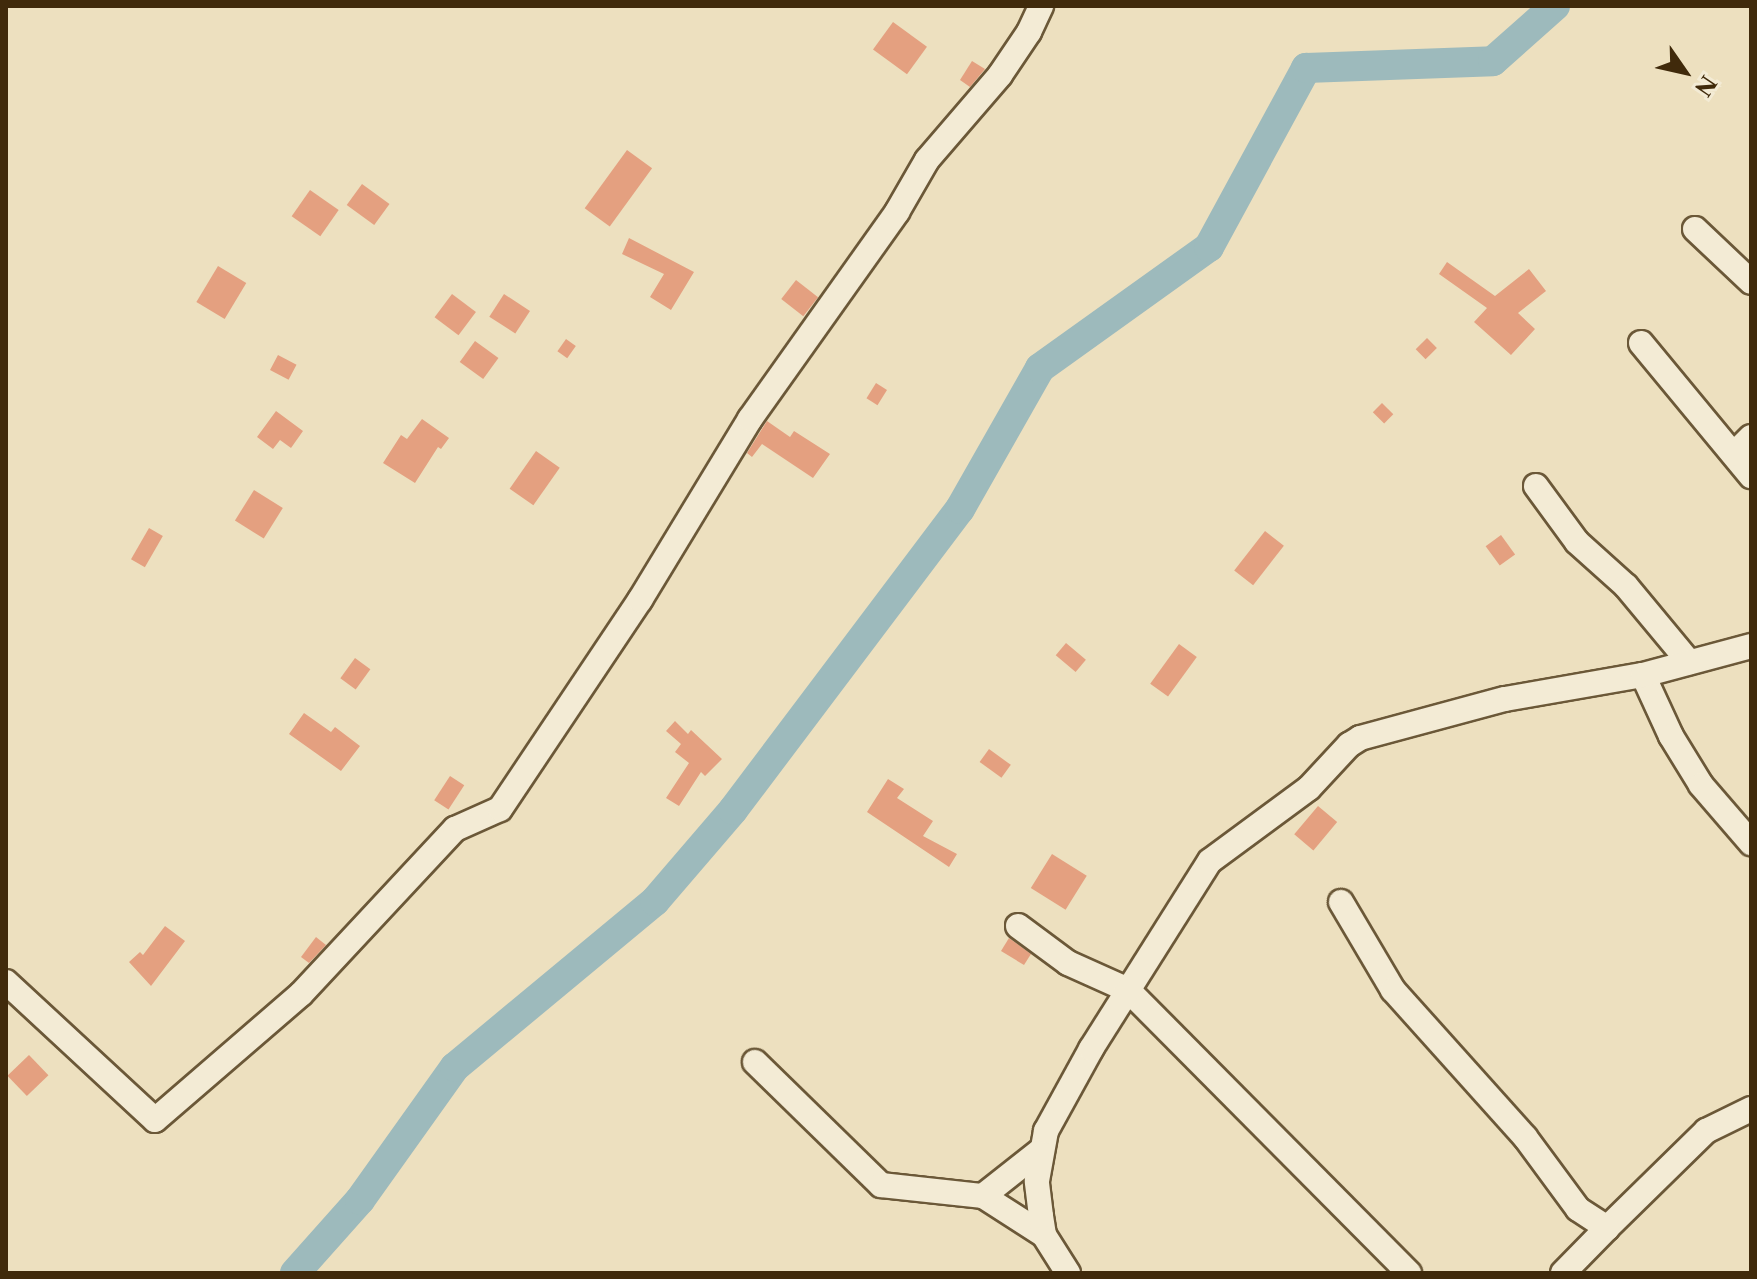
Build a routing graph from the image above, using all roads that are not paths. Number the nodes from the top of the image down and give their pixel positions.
1 (1041, 6) edge
2 (1695, 229) dead end
3 (1751, 282) edge
4 (1641, 343) dead end
5 (1742, 445) edge
6 (1751, 476) edge
7 (1536, 486) dead end
8 (1751, 646) edge
9 (1689, 662) junction
10 (1643, 675) junction
11 (1751, 843) edge
12 (1341, 902) dead end
13 (1018, 926) dead end
14 (6, 982) edge
15 (1128, 990) junction
16 (755, 1062) dead end
17 (1751, 1109) edge
18 (1041, 1150) junction
19 (983, 1196) junction
20 (1607, 1228) junction
21 (1044, 1235) junction
22 (1068, 1273) edge
23 (1409, 1273) edge
24 (1563, 1273) edge

1 - 14 street
2 - 3 street
4 - 5 street
5 - 6 street
7 - 9 street
8 - 9 street
9 - 10 street
10 - 11 street
10 - 15 street
12 - 20 street
13 - 15 street
15 - 18 street
15 - 23 street
16 - 19 street
17 - 20 street
18 - 19 street
18 - 21 street
19 - 21 street
20 - 24 street
21 - 22 street

